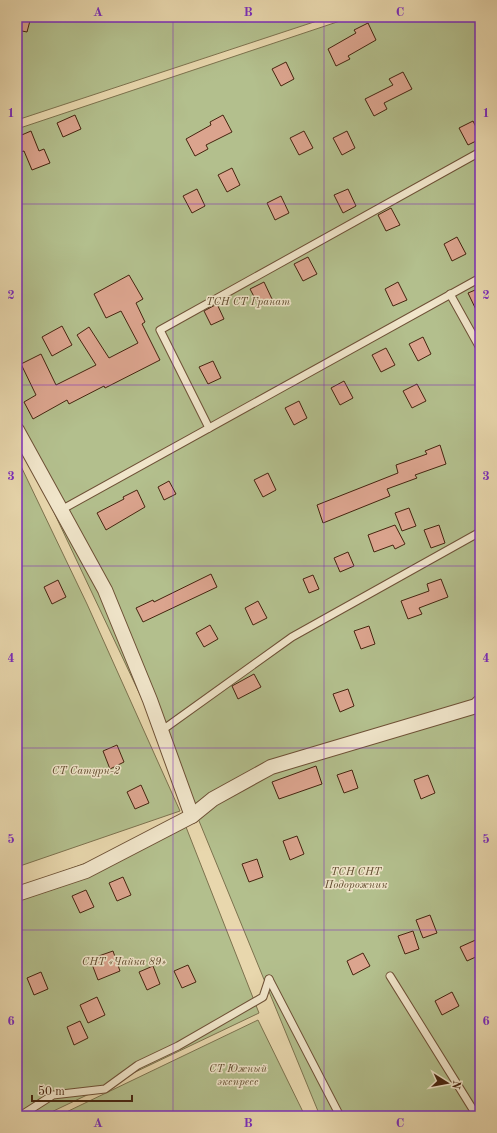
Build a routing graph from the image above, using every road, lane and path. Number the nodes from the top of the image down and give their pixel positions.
1 (480, 152) edge
2 (480, 278) edge
3 (450, 294) junction
4 (480, 348) edge
5 (209, 428) junction
6 (17, 430) edge
7 (61, 510) junction
8 (480, 532) edge
9 (480, 702) edge
10 (161, 731) junction
11 (192, 816) junction
12 (17, 894) edge
13 (390, 976) dead end
14 (20, 1116) edge
15 (340, 1116) edge
16 (477, 1116) edge

1 - 5 lane
2 - 3 lane
3 - 4 lane
3 - 5 lane
5 - 7 lane
6 - 7 street
7 - 10 street
8 - 10 lane
9 - 11 street
10 - 11 street
11 - 12 street
13 - 16 lane
14 - 15 lane

